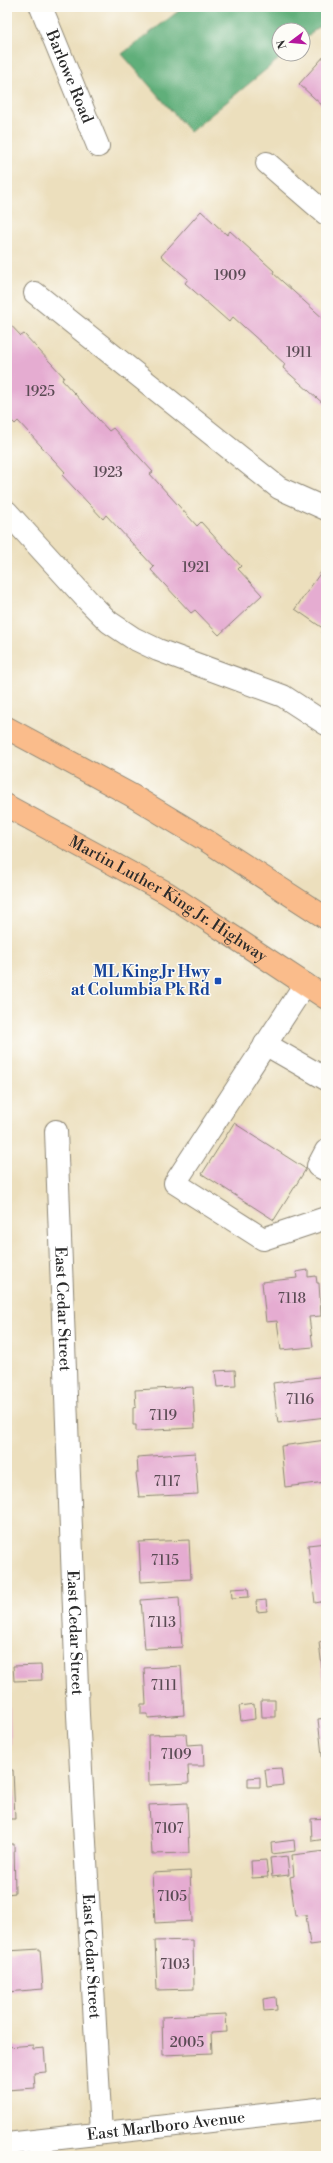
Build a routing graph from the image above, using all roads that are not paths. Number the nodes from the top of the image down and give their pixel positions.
1 (41, 7) edge
2 (98, 146) dead end
3 (267, 163) dead end
4 (326, 214) edge
5 (35, 293) dead end
6 (326, 509) edge
7 (7, 512) edge
8 (326, 724) edge
9 (7, 728) edge
10 (7, 806) edge
11 (326, 918) edge
12 (304, 984) junction
13 (326, 998) edge
14 (266, 1044) junction
15 (326, 1079) edge
16 (56, 1131) dead end
17 (326, 1151) edge
18 (326, 1170) edge
19 (326, 1218) edge
20 (326, 2108) edge
21 (101, 2133) junction
22 (7, 2144) edge

1 - 2 street, Barlowe Road
3 - 4 street
5 - 6 street
7 - 8 street
9 - 11 main road
10 - 12 main road, Martin Luther King Jr. Highway
12 - 13 main road, Martin Luther King Jr. Highway
12 - 14 street
14 - 15 street
14 - 19 street
16 - 21 street, East Cedar Street
17 - 18 street
20 - 21 street, East Marlboro Avenue
21 - 22 street, East Marlboro Avenue

